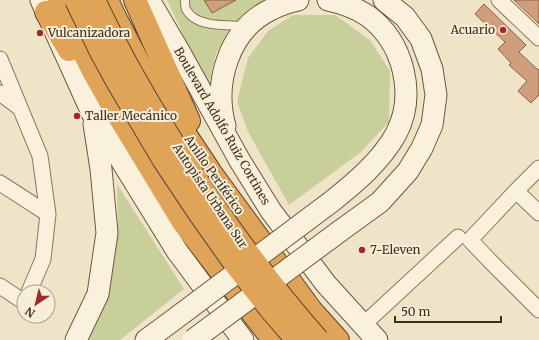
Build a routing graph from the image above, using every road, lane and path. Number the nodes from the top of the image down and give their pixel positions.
1 (76, 0) edge
2 (94, 0) edge
3 (107, 0) edge
4 (135, 0) edge
5 (149, 0) edge
6 (185, 0) edge
7 (298, 0) edge
8 (328, 0) edge
9 (384, 0) edge
10 (499, 0) edge
11 (49, 4) edge
12 (248, 26) junction
13 (539, 38) edge
14 (0, 59) edge
15 (0, 93) edge
16 (21, 108) junction
17 (92, 113) junction
18 (240, 161) junction
19 (539, 168) edge
20 (211, 173) junction
21 (0, 183) edge
22 (516, 191) junction
23 (539, 213) edge
24 (48, 214) junction
25 (458, 237) dead end
26 (32, 284) edge
27 (0, 286) edge
28 (16, 297) edge
29 (539, 310) edge
30 (370, 333) edge
31 (76, 340) edge
32 (146, 340) edge
33 (193, 340) edge
34 (243, 340) edge
35 (273, 340) edge
36 (297, 340) edge
37 (318, 340) edge
38 (338, 340) edge

1 - 36 highway, Autopista Urbana Sur, bridge
2 - 37 highway, Autopista Urbana Sur, bridge
3 - 20 highway, Anillo Periférico
4 - 20 highway
5 - 18 main road, Boulevard Adolfo Ruiz Cortines
6 - 12 lane
7 - 12 main road
8 - 32 main road, bridge
9 - 33 main road, bridge
10 - 13 street
11 - 17 main road
11 - 35 highway
12 - 18 main road
14 - 16 street
15 - 16 street
16 - 24 street
17 - 31 main road
17 - 34 main road
18 - 30 main road, Boulevard Adolfo Ruiz Cortines
19 - 22 street
20 - 38 highway, Anillo Periférico
21 - 24 street
22 - 23 street
22 - 29 street
24 - 26 street
25 - 30 street
27 - 28 street

